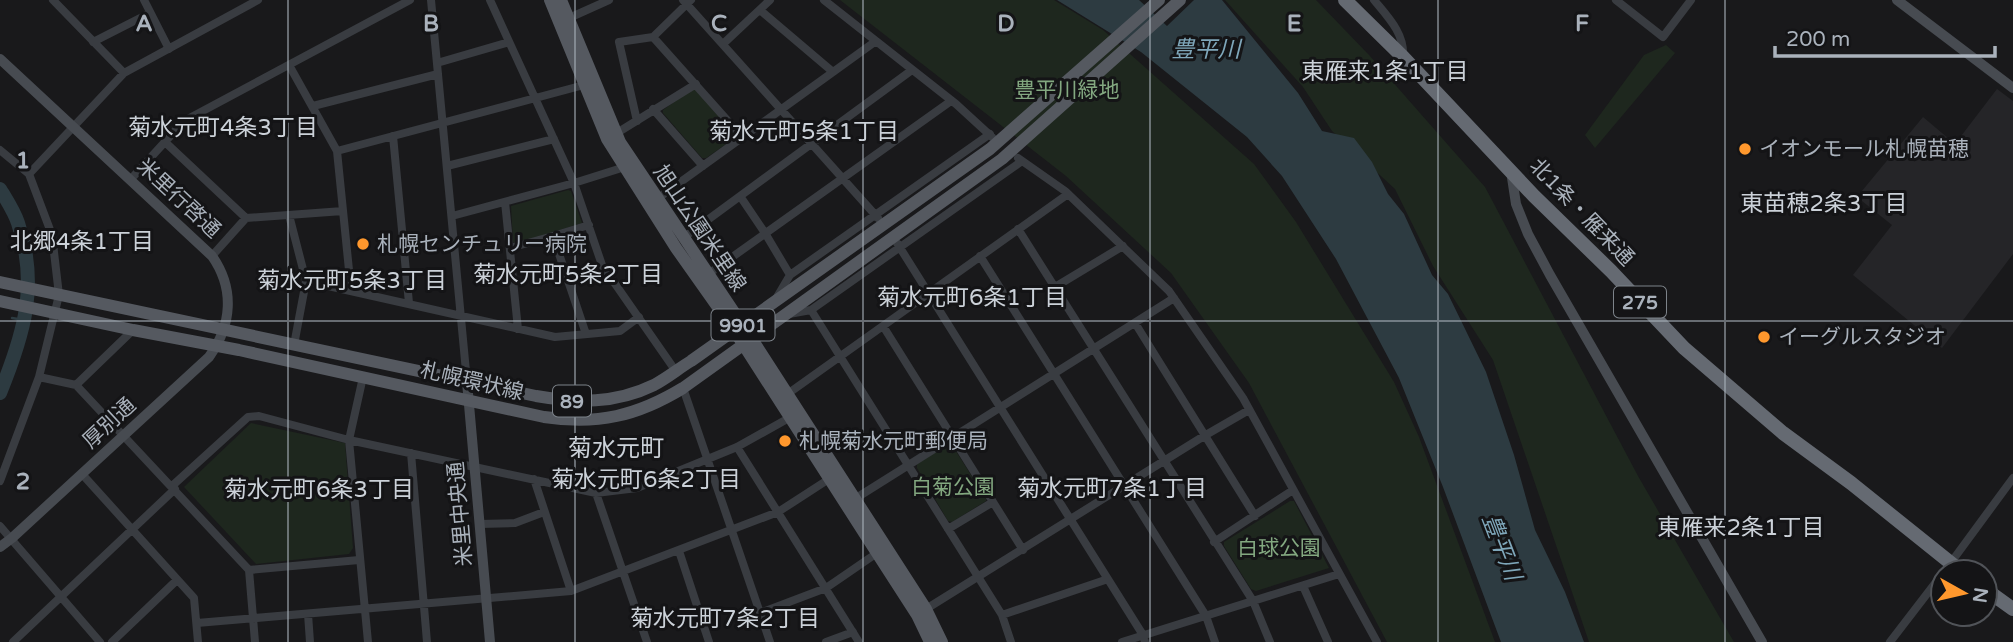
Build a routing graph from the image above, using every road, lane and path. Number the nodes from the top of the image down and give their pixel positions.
1 (53, 0) edge
2 (144, 0) edge
3 (258, 0) edge
4 (410, 0) edge
5 (431, 0) edge
6 (490, 0) edge
7 (550, 0) edge
8 (561, 0) edge
9 (609, 0) edge
10 (770, 0) edge
11 (824, 0) edge
12 (1159, 0) edge
13 (1180, 0) edge
14 (1345, 0) edge
15 (1374, 0) edge
16 (1616, 0) edge
17 (1691, 0) edge
18 (1897, 0) edge
19 (687, 1) edge
20 (760, 10) junction
21 (150, 13) junction
22 (569, 18) junction
23 (653, 37) junction
24 (509, 41) junction
25 (876, 41) junction
26 (93, 42) junction
27 (723, 44) junction
28 (169, 49) junction
29 (1403, 57) junction
30 (0, 59) edge
31 (437, 63) junction
32 (289, 65) junction
33 (912, 70) junction
34 (833, 72) junction
35 (124, 73) junction
36 (438, 74) junction
37 (696, 84) junction
38 (584, 85) junction
39 (2013, 88) edge
40 (535, 98) junction
41 (951, 101) junction
42 (313, 106) junction
43 (653, 109) junction
44 (782, 110) junction
45 (637, 121) junction
46 (443, 122) junction
47 (72, 127) junction
48 (393, 136) junction
49 (611, 136) junction
50 (743, 138) junction
51 (554, 139) junction
52 (165, 142) junction
53 (812, 143) junction
54 (0, 150) edge
55 (337, 151) junction
56 (629, 165) junction
57 (447, 166) junction
58 (704, 166) junction
59 (1510, 169) junction
60 (29, 174) junction
61 (843, 177) junction
62 (131, 179) junction
63 (574, 183) junction
64 (1068, 194) junction
65 (740, 196) junction
66 (657, 199) junction
67 (505, 202) junction
68 (343, 211) junction
69 (289, 215) junction
70 (452, 216) junction
71 (877, 216) junction
72 (246, 218) junction
73 (589, 225) junction
74 (1018, 229) junction
75 (765, 233) junction
76 (553, 236) junction
77 (683, 238) junction
78 (898, 245) junction
79 (1123, 246) junction
80 (510, 248) junction
81 (212, 256) junction
82 (980, 256) junction
83 (707, 275) junction
84 (790, 275) junction
85 (306, 281) junction
86 (3, 283) edge
87 (1055, 286) junction
88 (351, 290) junction
89 (929, 293) junction
90 (59, 295) junction
91 (1174, 298) junction
92 (776, 299) junction
93 (3, 302) edge
94 (409, 303) junction
95 (811, 310) junction
96 (56, 313) junction
97 (782, 316) junction
98 (462, 317) junction
99 (639, 317) junction
100 (1135, 323) junction
101 (883, 326) junction
102 (738, 327) junction
103 (224, 329) junction
104 (518, 329) junction
105 (134, 330) junction
106 (586, 334) junction
107 (748, 342) junction
108 (294, 345) junction
109 (216, 346) junction
110 (1094, 349) junction
111 (840, 356) junction
112 (675, 370) junction
113 (1054, 374) junction
114 (39, 377) junction
115 (363, 377) junction
116 (467, 382) junction
117 (76, 385) junction
118 (683, 388) junction
119 (786, 395) junction
120 (469, 400) junction
121 (1000, 407) junction
122 (1249, 410) junction
123 (789, 418) junction
124 (123, 436) junction
125 (1204, 436) junction
126 (953, 437) junction
127 (349, 440) junction
128 (737, 446) junction
129 (411, 453) junction
130 (707, 461) junction
131 (1164, 462) junction
132 (908, 465) junction
133 (475, 467) junction
134 (82, 474) junction
135 (2013, 478) edge
136 (534, 479) junction
137 (829, 479) junction
138 (0, 481) edge
139 (1125, 486) junction
140 (173, 488) junction
141 (1293, 491) junction
142 (596, 493) junction
143 (850, 502) junction
144 (993, 502) junction
145 (544, 512) junction
146 (778, 512) junction
147 (1255, 516) junction
148 (1071, 520) junction
149 (480, 524) junction
150 (0, 526) edge
151 (948, 529) junction
152 (134, 530) junction
153 (731, 531) junction
154 (12, 538) junction
155 (1214, 542) junction
156 (0, 547) edge
157 (1023, 550) junction
158 (679, 551) junction
159 (877, 553) junction
160 (0, 555) edge
161 (1934, 558) edge
162 (1954, 558) edge
163 (359, 560) junction
164 (249, 570) junction
165 (624, 572) junction
166 (1339, 574) junction
167 (978, 577) junction
168 (1108, 579) junction
169 (177, 580) junction
170 (1303, 586) junction
171 (826, 588) junction
172 (571, 591) junction
173 (1929, 591) edge
174 (61, 595) junction
175 (486, 600) junction
176 (1253, 601) junction
177 (424, 604) junction
178 (366, 609) junction
179 (926, 609) junction
180 (760, 613) junction
181 (308, 614) junction
182 (1002, 615) junction
183 (1206, 616) junction
184 (254, 618) junction
185 (197, 623) junction
186 (853, 632) junction
187 (1144, 639) edge
188 (13, 642) edge
189 (100, 642) edge
190 (112, 642) edge
191 (198, 642) edge
192 (256, 642) edge
193 (310, 642) edge
194 (368, 642) edge
195 (427, 642) edge
196 (490, 642) edge
197 (647, 642) edge
198 (709, 642) edge
199 (769, 642) edge
200 (826, 642) edge
201 (859, 642) edge
202 (930, 642) edge
203 (942, 642) edge
204 (1011, 642) edge
205 (1122, 642) edge
206 (1215, 642) edge
207 (1270, 642) edge
208 (1328, 642) edge
209 (1377, 642) edge
210 (1762, 642) edge
211 (1890, 642) edge

1 - 26 street
2 - 21 street
3 - 28 street
4 - 32 street
5 - 31 street
6 - 24 street
7 - 38 main road, 旭山公園米里線 / 9901
8 - 22 main road, 旭山公園米里線 / 9901
9 - 22 street
10 - 20 street
11 - 25 street
12 - 92 main road, 札幌環状線 / 89
13 - 97 main road, 札幌環状線 / 89
14 - 29 highway, 北1条・雁来通 / 275
15 - 29 street
16 - 17 street
18 - 39 street
19 - 23 street
19 - 27 street
20 - 27 street
20 - 34 street
21 - 26 street
21 - 28 street
22 - 49 main road, 旭山公園米里線 / 9901
23 - 37 street
23 - 45 street
24 - 31 street
24 - 40 street
25 - 33 street
25 - 34 street
26 - 35 street
27 - 44 street
28 - 35 street
29 - 59 highway, 北1条・雁来通 / 275
30 - 47 street, 米里行啓通
31 - 36 street
32 - 42 street
32 - 52 street
33 - 41 street
33 - 53 street
34 - 44 street
35 - 47 street
36 - 42 street
36 - 46 street
37 - 43 street
37 - 50 street
38 - 40 street
38 - 49 main road, 旭山公園米里線 / 9901
40 - 46 street
40 - 51 street
41 - 61 street
41 - 71 street
42 - 55 street
43 - 45 street
43 - 58 street
44 - 50 street
44 - 53 street
45 - 49 street
46 - 48 street
46 - 57 street
47 - 60 street
47 - 62 street, 米里行啓通
48 - 55 street
48 - 94 street
49 - 56 main road, 旭山公園米里線 / 9901
50 - 58 street
51 - 57 street
51 - 63 street
52 - 62 street
52 - 72 street
53 - 61 street
53 - 65 street
54 - 60 street
55 - 68 street
56 - 63 street
56 - 66 main road, 旭山公園米里線 / 9901
56 - 102 main road, 旭山公園米里線 / 9901
57 - 70 street
58 - 66 street
59 - 161 highway, 北1条・雁来通 / 275
59 - 210 street
60 - 90 street
61 - 71 street
61 - 75 street
62 - 81 street, 米里行啓通
63 - 67 street
63 - 73 street
64 - 74 street
64 - 78 street
64 - 79 street
65 - 75 street
65 - 77 street
66 - 77 main road, 旭山公園米里線 / 9901
67 - 70 street
67 - 80 street
68 - 69 street
68 - 88 street
69 - 72 street
69 - 85 street
70 - 98 street
71 - 84 street
72 - 81 street
73 - 76 street
73 - 99 street
74 - 82 street
74 - 87 street
75 - 83 street
75 - 84 street
76 - 80 street
76 - 106 street
77 - 83 main road, 旭山公園米里線 / 9901
78 - 89 street
78 - 95 street
79 - 87 street
79 - 91 street
80 - 104 street
81 - 103 street, 米里行啓通
82 - 89 street
82 - 113 street
83 - 102 main road, 旭山公園米里線 / 9901
84 - 92 street
85 - 88 street
85 - 108 street
86 - 90 main road, 札幌環状線 / 89
87 - 110 street
88 - 94 street
89 - 101 street
89 - 121 street
90 - 96 street
90 - 103 main road, 札幌環状線 / 89
91 - 100 street
91 - 122 street
92 - 102 main road, 札幌環状線 / 89
93 - 96 main road, 札幌環状線 / 89
94 - 98 street
95 - 97 street
95 - 111 street
96 - 105 main road, 札幌環状線 / 89
96 - 114 street
97 - 107 main road, 札幌環状線 / 89
98 - 104 street
98 - 116 street
99 - 106 street
99 - 112 street
100 - 110 street
100 - 125 street
101 - 111 street
101 - 126 street
102 - 107 main road, 旭山公園米里線 / 9901
102 - 112 main road, 札幌環状線 / 89
103 - 108 main road, 札幌環状線 / 89
103 - 109 street, 厚別通
104 - 106 street
105 - 109 main road, 札幌環状線 / 89
105 - 117 street
107 - 118 main road, 札幌環状線 / 89
107 - 119 main road, 旭山公園米里線 / 9901
107 - 123 main road, 旭山公園米里線 / 9901
108 - 116 main road, 札幌環状線 / 89
109 - 115 main road, 札幌環状線 / 89
109 - 124 street, 厚別通
110 - 113 street
110 - 131 street
111 - 119 street
111 - 132 street
112 - 116 main road, 札幌環状線 / 89
113 - 121 street
113 - 139 street
114 - 117 street
114 - 138 street
115 - 120 main road, 札幌環状線 / 89
115 - 127 street
116 - 120 street, 米里中央通
117 - 124 street
118 - 120 main road, 札幌環状線 / 89
118 - 130 street
119 - 143 main road, 旭山公園米里線 / 9901
120 - 133 street, 米里中央通
121 - 126 street
121 - 148 street
122 - 125 street
122 - 141 street
123 - 128 street
123 - 137 main road, 旭山公園米里線 / 9901
124 - 134 street, 厚別通
124 - 140 street
125 - 131 street
125 - 147 street
126 - 132 street
126 - 144 street
127 - 129 street
127 - 140 street
127 - 163 street
128 - 130 street
128 - 146 street
129 - 133 street
129 - 177 street
130 - 142 street
130 - 153 street
131 - 139 street
131 - 155 street
132 - 143 street
132 - 151 street
133 - 136 street
133 - 149 street, 米里中央通
134 - 152 street
134 - 154 street, 厚別通
135 - 162 street
136 - 142 street
136 - 145 street
137 - 143 main road, 旭山公園米里線 / 9901
137 - 146 street
139 - 148 street
139 - 183 street
140 - 152 street
140 - 164 street
141 - 147 street
141 - 166 street
142 - 165 street
143 - 159 main road, 旭山公園米里線 / 9901
143 - 179 main road, 旭山公園米里線 / 9901
144 - 151 street
144 - 157 street
145 - 149 street
145 - 172 street
146 - 153 street
146 - 171 street
147 - 155 street
148 - 157 street
148 - 168 street
149 - 175 street, 米里中央通
150 - 154 street
151 - 167 street
152 - 169 street
152 - 174 street
153 - 158 street
153 - 180 street
154 - 156 street, 厚別通
154 - 160 street, 厚別通
154 - 174 street
155 - 176 street
157 - 167 street
158 - 165 street
158 - 198 street
159 - 171 street
159 - 202 main road, 旭山公園米里線 / 9901
163 - 164 street
163 - 178 street
164 - 184 street
165 - 172 street
165 - 197 street
166 - 170 street
166 - 209 street
167 - 179 street
167 - 182 street
168 - 182 street
168 - 187 street
169 - 185 street
169 - 190 street
170 - 176 street
170 - 208 street
171 - 180 street
171 - 186 street
172 - 175 street
173 - 211 street
174 - 188 street
174 - 189 street
175 - 177 street
175 - 196 street, 米里中央通
176 - 183 street
176 - 207 street
177 - 178 street
177 - 195 street
178 - 181 street
178 - 194 street
179 - 203 main road, 旭山公園米里線 / 9901
180 - 199 street
181 - 184 street
181 - 193 street
182 - 204 street
183 - 187 street
183 - 206 street
184 - 185 street
184 - 192 street
185 - 191 street
186 - 200 street
186 - 201 street
187 - 205 street

